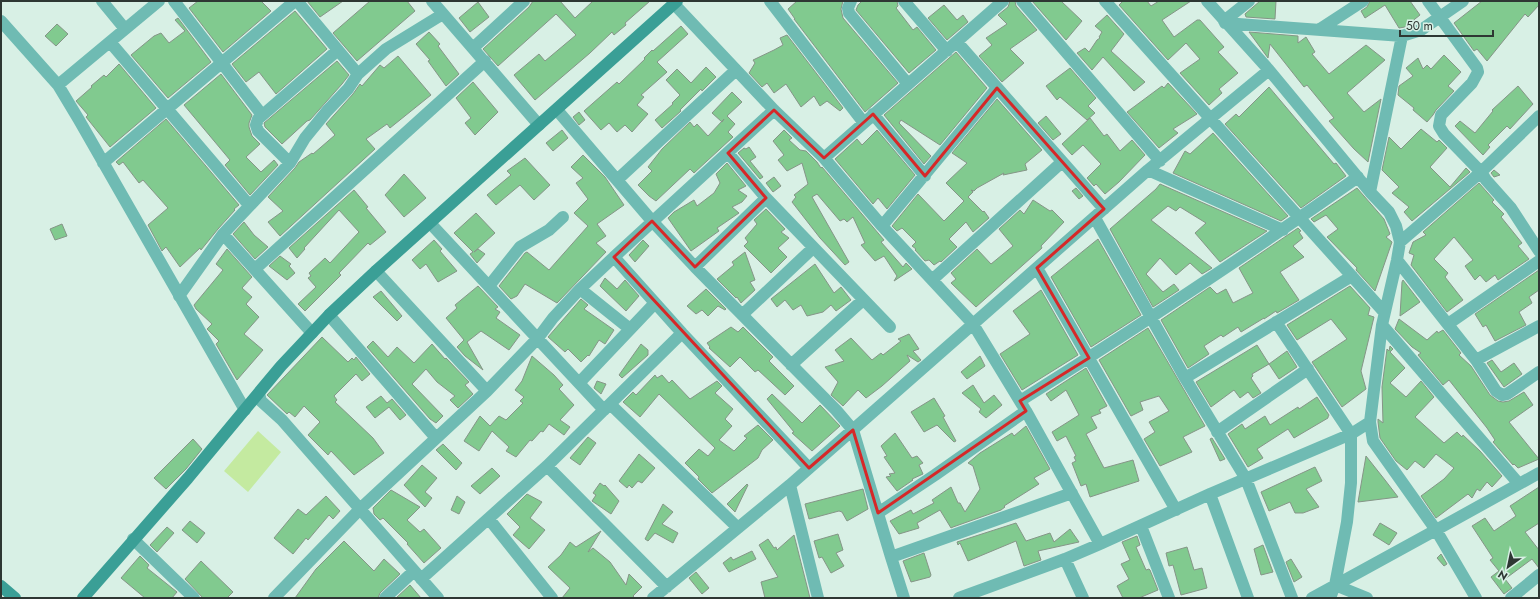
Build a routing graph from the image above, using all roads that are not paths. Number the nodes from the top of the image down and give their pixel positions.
1 (102, 1) edge
2 (159, 1) edge
3 (174, 1) edge
4 (296, 1) edge
5 (432, 1) edge
6 (524, 1) edge
7 (770, 1) edge
8 (851, 1) edge
9 (904, 1) edge
10 (1003, 1) edge
11 (1022, 1) edge
12 (1105, 1) edge
13 (1207, 1) edge
14 (1249, 1) edge
15 (1363, 1) edge
16 (1428, 1) edge
17 (1463, 1) edge
18 (676, 2) edge
19 (443, 14) junction
20 (1439, 18) junction
21 (1, 21) edge
22 (1224, 22) junction
23 (125, 29) junction
24 (1320, 29) junction
25 (1402, 36) junction
26 (110, 42) junction
27 (957, 42) junction
28 (473, 48) junction
29 (338, 50) junction
30 (947, 51) junction
31 (485, 61) junction
32 (222, 62) junction
33 (736, 70) junction
34 (1269, 70) junction
35 (358, 74) junction
36 (908, 84) junction
37 (58, 85) junction
38 (997, 88) junction
39 (168, 109) junction
40 (557, 110) junction
41 (774, 110) junction
42 (873, 114) junction
43 (262, 115) junction
44 (1539, 116) edge
45 (1211, 118) junction
46 (864, 123) junction
47 (539, 125) junction
48 (728, 153) junction
49 (824, 158) junction
50 (1160, 161) junction
51 (1062, 162) junction
52 (104, 163) junction
53 (290, 163) junction
54 (1148, 170) junction
55 (1480, 172) junction
56 (925, 176) junction
57 (1358, 177) junction
58 (616, 180) junction
59 (1370, 192) junction
60 (766, 198) junction
61 (249, 205) junction
62 (1100, 214) junction
63 (563, 218) dead end
64 (1300, 218) junction
65 (652, 221) junction
66 (430, 223) junction
67 (882, 226) junction
68 (1283, 230) junction
69 (223, 234) junction
70 (1400, 242) junction
71 (813, 248) junction
72 (1539, 251) edge
73 (614, 257) junction
74 (1397, 260) junction
75 (1539, 261) edge
76 (695, 267) junction
77 (1037, 268) junction
78 (255, 269) junction
79 (376, 271) junction
80 (1352, 276) junction
81 (932, 280) junction
82 (490, 286) junction
83 (580, 289) junction
84 (179, 296) junction
85 (863, 300) junction
86 (655, 303) junction
87 (1384, 312) junction
88 (329, 315) junction
89 (742, 315) junction
90 (1151, 318) junction
91 (1276, 322) junction
92 (973, 324) junction
93 (1448, 324) junction
94 (1382, 325) junction
95 (1539, 326) edge
96 (890, 327) dead end
97 (630, 329) junction
98 (682, 332) junction
99 (312, 333) junction
100 (538, 338) junction
101 (1089, 358) junction
102 (1476, 360) junction
103 (791, 365) junction
104 (1308, 370) junction
105 (1538, 375) edge
106 (1185, 378) junction
107 (579, 383) junction
108 (487, 391) junction
109 (259, 394) junction
110 (1023, 406) junction
111 (607, 407) junction
112 (245, 410) junction
113 (1370, 422) junction
114 (853, 430) junction
115 (1217, 432) junction
116 (1351, 434) junction
117 (436, 438) junction
118 (547, 466) junction
119 (809, 468) junction
120 (1539, 473) edge
121 (1246, 479) junction
122 (1518, 484) junction
123 (790, 485) junction
124 (1072, 492) junction
125 (1210, 494) junction
126 (360, 509) junction
127 (1176, 510) junction
128 (878, 513) junction
129 (489, 519) junction
130 (1141, 526) junction
131 (738, 528) junction
132 (1436, 530) junction
133 (133, 539) junction
134 (1100, 544) junction
135 (891, 557) junction
136 (1065, 559) junction
137 (418, 575) junction
138 (1539, 575) edge
139 (1335, 585) junction
140 (1, 586) edge
141 (659, 594) edge
142 (973, 596) edge
143 (191, 597) edge
144 (15, 598) edge
145 (83, 598) edge
146 (274, 598) edge
147 (385, 598) edge
148 (438, 598) edge
149 (552, 598) edge
150 (818, 598) edge
151 (904, 598) edge
152 (959, 598) edge
153 (1083, 598) edge
154 (1168, 598) edge
155 (1248, 598) edge
156 (1292, 598) edge
157 (1312, 598) edge
158 (1330, 598) edge
159 (1367, 598) edge
160 (1476, 598) edge
161 (1511, 598) edge

1 - 23 street
2 - 23 street
3 - 32 street
4 - 29 street
4 - 32 street
5 - 19 street
6 - 28 street
7 - 46 street
8 - 36 street
9 - 30 street
10 - 27 street
11 - 50 street
12 - 45 street
13 - 22 street
14 - 22 street
15 - 24 street
16 - 20 street
17 - 20 street
18 - 33 street
18 - 40 street
19 - 28 street
19 - 35 street
20 - 25 street
20 - 55 street
21 - 37 street
22 - 24 street
22 - 34 street
23 - 26 street
24 - 25 street
25 - 59 street
26 - 37 street
26 - 39 street
27 - 30 street
27 - 38 street
28 - 31 street
29 - 35 street
29 - 43 street
30 - 36 street
31 - 47 street
31 - 78 street
32 - 39 street
32 - 43 street
33 - 41 street
33 - 58 street
34 - 45 street
34 - 57 street
35 - 53 street
36 - 42 street
37 - 52 street
38 - 51 street
38 - 56 street
39 - 52 street
39 - 61 street
40 - 47 street
40 - 58 street
41 - 48 street
41 - 49 street
42 - 46 street
42 - 56 street
43 - 53 street
44 - 55 street
45 - 50 street
45 - 64 street
46 - 49 street
47 - 66 street
48 - 60 street
48 - 65 street
49 - 67 street
50 - 54 street
51 - 62 street
51 - 81 street
52 - 84 street
53 - 61 street
54 - 62 street
54 - 68 street
55 - 70 street
55 - 72 street
56 - 67 street
57 - 59 street
57 - 64 street
58 - 65 street
59 - 70 street
60 - 71 street
60 - 76 street
61 - 69 street
62 - 77 street
62 - 90 street
63 - 82 street
64 - 68 street
64 - 80 street
65 - 73 street
65 - 76 street
66 - 79 street
66 - 82 street
67 - 81 street
68 - 90 street
69 - 78 street
69 - 84 street
70 - 74 street
71 - 85 street
71 - 89 street
73 - 83 street
73 - 86 street
74 - 87 street
74 - 93 street
75 - 93 street
76 - 89 street
77 - 92 street
77 - 101 street
78 - 99 street
79 - 88 street
79 - 108 street
80 - 87 street
80 - 91 street
81 - 92 street
82 - 100 street
83 - 97 street
83 - 100 street
84 - 112 street
85 - 96 street
85 - 103 street
86 - 97 street
86 - 98 street
87 - 94 street
88 - 99 street
88 - 117 street
89 - 103 street
90 - 101 street
90 - 106 street
91 - 104 street
91 - 106 street
92 - 110 street
92 - 114 street
93 - 102 street
94 - 113 street
94 - 122 street
95 - 102 street
97 - 107 street
98 - 111 street
98 - 119 street
99 - 109 street
100 - 107 street
100 - 108 street
101 - 110 street
101 - 127 street
102 - 105 street
103 - 114 street
104 - 115 street
104 - 116 street
106 - 115 street
107 - 111 street
108 - 117 street
109 - 112 street
109 - 126 street
110 - 124 street
110 - 128 street
111 - 118 street
111 - 131 street
112 - 133 street
113 - 116 street
113 - 132 street
114 - 119 street
114 - 128 street
115 - 121 street
116 - 121 street
116 - 139 street
117 - 126 street
118 - 129 street
118 - 141 street
119 - 123 street
120 - 122 street
121 - 125 street
121 - 156 street
122 - 132 street
123 - 131 street
123 - 150 street
124 - 134 street
124 - 135 street
125 - 127 street
125 - 155 street
126 - 137 street
126 - 146 street
127 - 130 street
128 - 135 street
129 - 137 street
129 - 149 street
130 - 134 street
130 - 154 street
131 - 141 street
132 - 139 street
132 - 160 street
133 - 143 street
133 - 145 street
134 - 136 street
135 - 151 street
136 - 142 street
136 - 153 street
137 - 147 street
137 - 148 street
138 - 161 street
139 - 157 street
139 - 158 street
139 - 159 street
140 - 144 street
142 - 152 street

